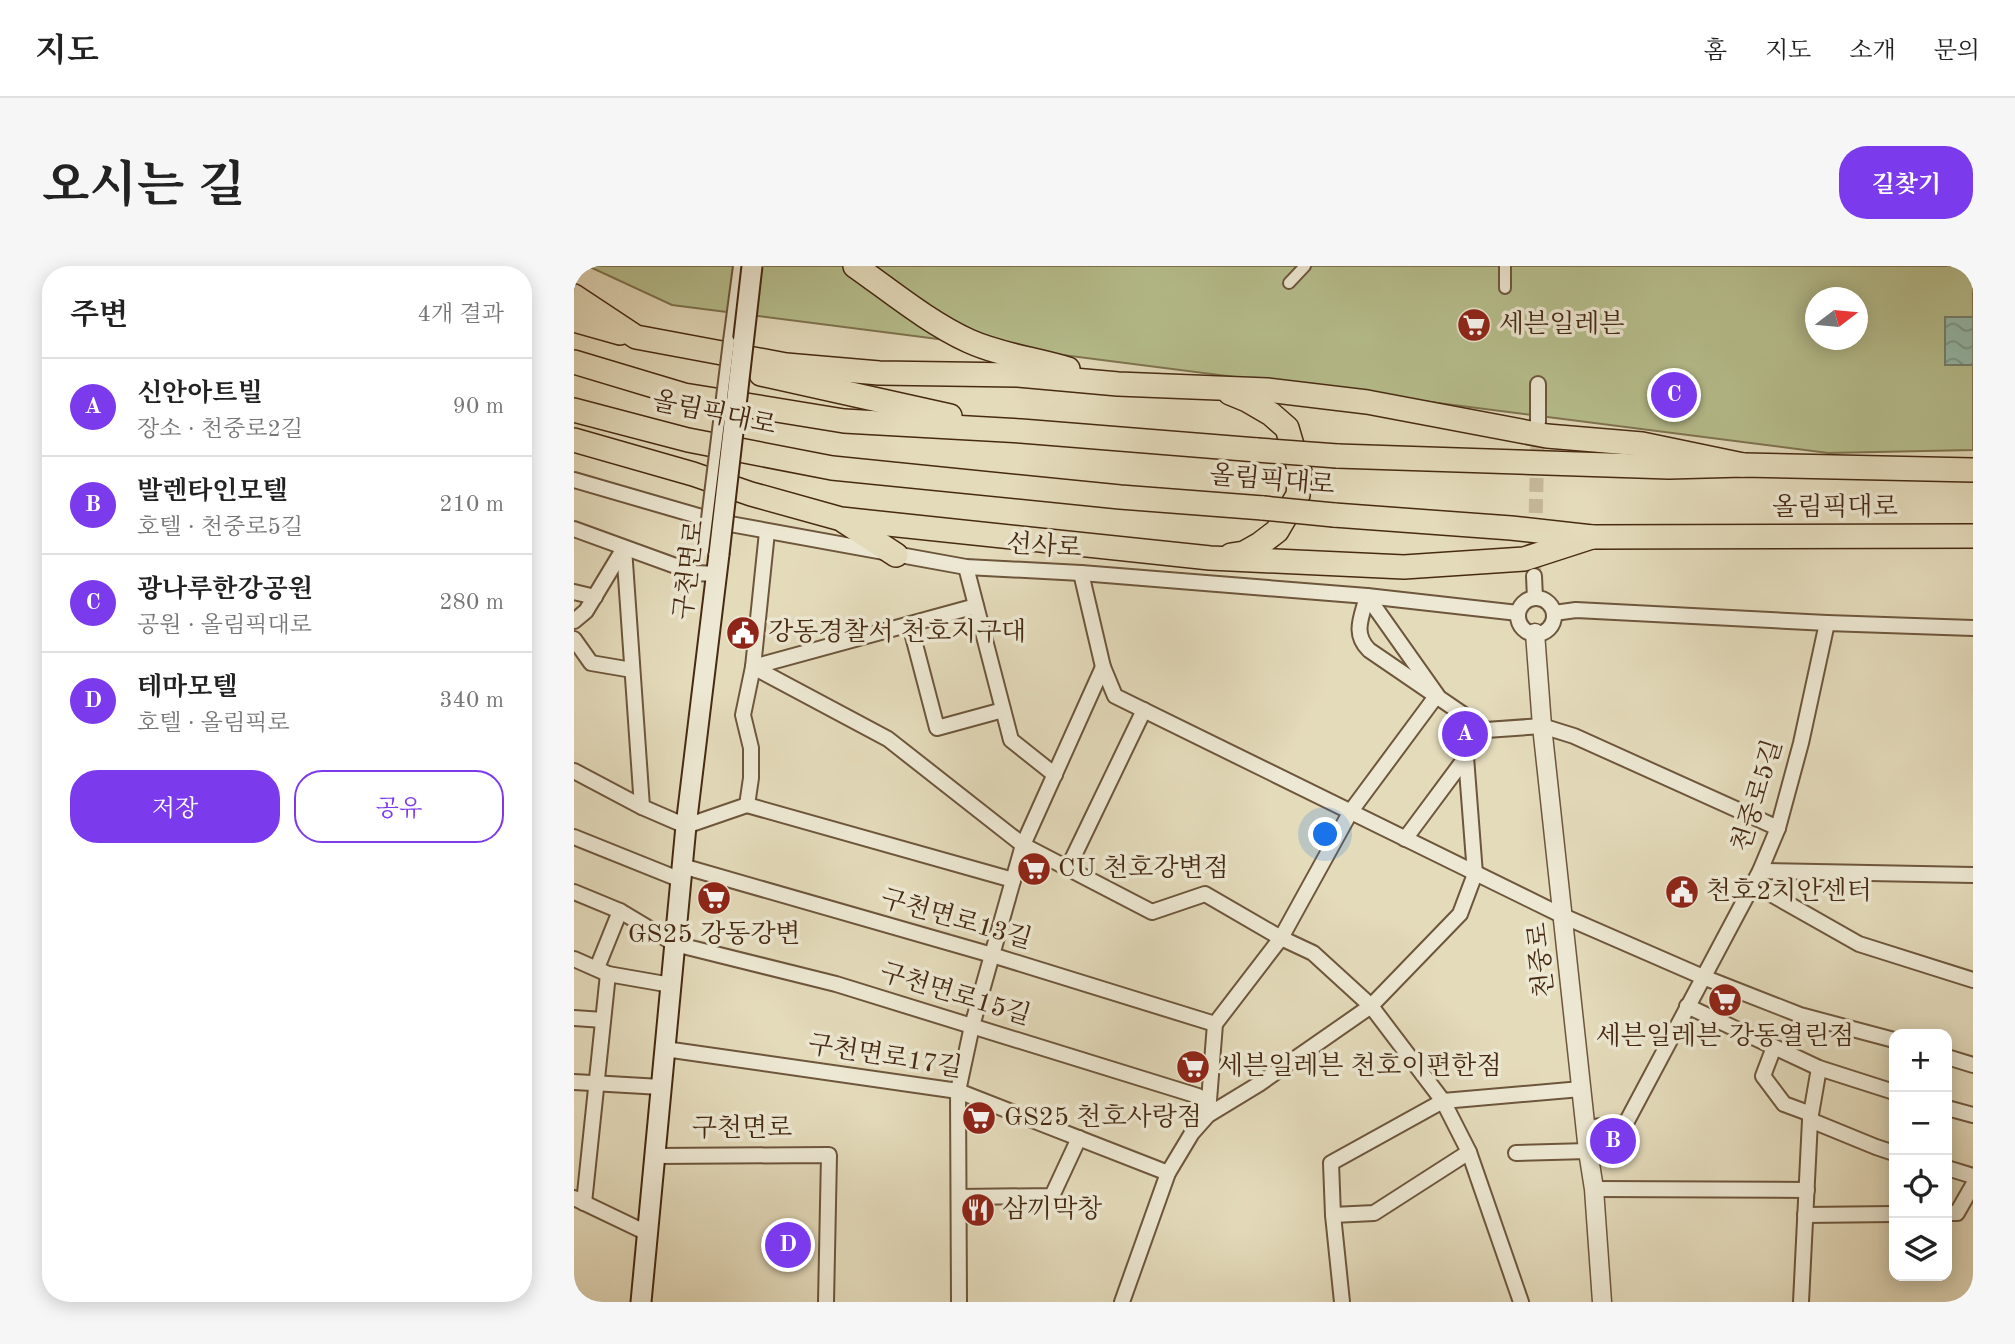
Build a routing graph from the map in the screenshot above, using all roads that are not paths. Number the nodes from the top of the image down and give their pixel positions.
1 (739, 266) edge
2 (752, 266) edge
3 (855, 266) edge
4 (1305, 266) edge
5 (1505, 266) edge
6 (1289, 283) dead end
7 (1505, 288) dead end
8 (575, 305) edge
9 (644, 339) junction
10 (574, 362) edge
11 (1118, 384) junction
12 (1538, 384) dead end
13 (1216, 388) junction
14 (574, 410) edge
15 (1538, 422) tunnel mouth
16 (1021, 431) junction
17 (574, 440) edge
18 (574, 451) edge
19 (1743, 465) junction
20 (1973, 470) edge
21 (574, 480) edge
22 (751, 494) junction
23 (841, 519) junction
24 (574, 529) edge
25 (767, 532) junction
26 (1973, 536) edge
27 (1592, 537) junction
28 (624, 548) junction
29 (711, 552) junction
30 (896, 555) junction
31 (1210, 558) junction
32 (966, 567) junction
33 (1081, 573) junction
34 (717, 574) junction
35 (1534, 576) tunnel mouth
36 (574, 592) edge
37 (1367, 596) junction
38 (595, 597) junction
39 (1535, 598) junction
40 (976, 606) junction
41 (1518, 613) junction
42 (1554, 613) junction
43 (574, 621) edge
44 (1827, 623) junction
45 (910, 625) junction
46 (1973, 628) edge
47 (1535, 633) junction
48 (574, 639) edge
49 (753, 667) junction
50 (1103, 667) junction
51 (632, 670) junction
52 (1437, 695) junction
53 (1003, 710) junction
54 (1144, 710) junction
55 (1542, 726) junction
56 (1486, 730) junction
57 (1466, 757) junction
58 (574, 771) edge
59 (1055, 775) junction
60 (747, 805) junction
61 (642, 807) junction
62 (1351, 811) junction
63 (686, 826) junction
64 (1778, 828) junction
65 (574, 837) edge
66 (1405, 839) junction
67 (1023, 845) junction
68 (1068, 868) junction
69 (1760, 871) junction
70 (682, 873) junction
71 (1475, 874) junction
72 (1973, 875) edge
73 (1013, 880) junction
74 (1753, 884) junction
75 (574, 892) edge
76 (620, 911) junction
77 (1563, 916) junction
78 (1281, 938) junction
79 (675, 944) junction
80 (992, 956) junction
81 (574, 958) edge
82 (602, 971) junction
83 (1703, 977) junction
84 (1973, 980) edge
85 (671, 985) junction
86 (1371, 1006) junction
87 (1687, 1006) junction
88 (574, 1018) edge
89 (603, 1020) junction
90 (1215, 1024) junction
91 (972, 1026) junction
92 (1889, 1040) edge
93 (1774, 1047) junction
94 (665, 1049) junction
95 (1952, 1059) edge
96 (1973, 1065) edge
97 (1819, 1068) junction
98 (574, 1082) edge
99 (596, 1084) junction
100 (661, 1087) junction
101 (1581, 1088) junction
102 (1889, 1090) edge
103 (958, 1091) junction
104 (1443, 1101) junction
105 (1952, 1109) edge
106 (1208, 1115) junction
107 (1973, 1115) edge
108 (1811, 1117) junction
109 (1586, 1128) junction
110 (1079, 1138) junction
111 (574, 1141) edge
112 (590, 1142) junction
113 (1588, 1151) junction
114 (1889, 1151) edge
115 (1469, 1152) junction
116 (1516, 1153) dead end
117 (655, 1156) junction
118 (1952, 1170) edge
119 (1168, 1173) junction
120 (1973, 1176) edge
121 (1973, 1185) edge
122 (1594, 1189) junction
123 (1807, 1190) junction
124 (960, 1197) junction
125 (579, 1201) edge
126 (1952, 1213) edge
127 (1889, 1214) edge
128 (1333, 1215) junction
129 (1805, 1215) junction
130 (647, 1233) junction
131 (641, 1302) edge
132 (826, 1302) edge
133 (959, 1302) edge
134 (1122, 1302) edge
135 (1342, 1302) edge
136 (1521, 1302) edge
137 (1602, 1302) edge
138 (1801, 1302) edge

1 - 29 street, bridge
2 - 29 main road, 구천면로, bridge
3 - 11 highway
4 - 6 street
5 - 7 street
8 - 9 highway
9 - 11 highway
9 - 16 highway
10 - 16 highway, 올림픽대로
11 - 13 highway
12 - 15 street
13 - 19 highway
13 - 31 highway
14 - 27 highway, 올림픽대로, bridge
16 - 19 highway, 올림픽대로, bridge
17 - 22 highway
18 - 22 highway
19 - 20 highway, 올림픽대로
21 - 25 street, 선사로
22 - 23 highway
23 - 30 highway
23 - 31 highway
24 - 28 street
25 - 30 street, 선사로
25 - 49 street
26 - 27 highway, 올림픽대로
27 - 31 highway
28 - 34 street
28 - 38 street
28 - 51 street
29 - 34 main road, 구천면로
30 - 32 street, 선사로
32 - 33 street, 선사로
32 - 40 street
33 - 37 street, 선사로
33 - 50 street
34 - 63 main road, 구천면로
35 - 39 street
36 - 38 street
37 - 41 street, 선사로
37 - 52 street
37 - 52 street
38 - 43 street
39 - 41 street
39 - 42 street
40 - 45 street
40 - 53 street
41 - 47 street
42 - 44 street
42 - 47 street
44 - 46 street
44 - 64 street, 천중로5길
45 - 49 street
45 - 53 street
47 - 55 street, 천중로
48 - 51 street
49 - 60 street
49 - 67 street
50 - 54 street
50 - 59 street
51 - 61 street
52 - 56 street
52 - 62 street
53 - 59 street
54 - 62 street
54 - 68 street
55 - 56 street
55 - 64 street
55 - 77 street, 천중로
56 - 57 street
57 - 66 street
57 - 71 street
58 - 61 street
59 - 67 street
60 - 63 street
60 - 73 street
61 - 63 street
62 - 66 street
62 - 78 street
63 - 70 main road, 구천면로
64 - 69 street, 천중로5길
65 - 70 street
66 - 71 street
67 - 68 street
67 - 73 street
68 - 78 street
69 - 72 street
69 - 74 street, 천중로5길
70 - 79 main road, 구천면로
70 - 80 street, 구천면로13길
71 - 77 street
71 - 86 street
73 - 80 street
74 - 83 street, 천중로5길
74 - 84 street
75 - 76 street, 구천면로15길
76 - 79 street, 구천면로15길
76 - 82 street
77 - 83 street
77 - 101 street, 천중로
78 - 86 street
78 - 90 street
79 - 85 main road, 구천면로
79 - 91 street, 구천면로15길
80 - 90 street, 구천면로13길
80 - 91 street
81 - 82 street
82 - 85 street
82 - 89 street
83 - 87 street, 천중로5길
83 - 92 street
85 - 94 main road, 구천면로
86 - 104 street
86 - 106 street
87 - 93 street
87 - 109 street, 천중로5길
88 - 89 street
89 - 99 street
90 - 106 street
91 - 103 street
91 - 106 street, 구천면로15길
93 - 97 street
93 - 108 street
94 - 100 main road, 구천면로
94 - 103 street, 구천면로17길
95 - 96 street
97 - 102 street
97 - 108 street
98 - 99 street
99 - 100 street
99 - 112 street
100 - 117 main road, 구천면로
101 - 104 street
101 - 109 street, 천중로
103 - 110 street, 구천면로17길
103 - 124 street
104 - 115 street
104 - 128 street
105 - 107 street
106 - 119 street
108 - 114 street
108 - 123 street
109 - 113 street, 천중로
110 - 119 street, 구천면로17길
110 - 124 street
111 - 112 street
112 - 125 street
113 - 116 street
113 - 122 street, 천중로
115 - 128 street
115 - 136 street
117 - 130 main road, 구천면로
117 - 132 street, 구천면로
118 - 120 street
119 - 134 street
121 - 126 street
122 - 123 street
122 - 137 street, 천중로
123 - 129 street
124 - 133 street
125 - 130 street
127 - 129 street
128 - 135 street
129 - 138 street
130 - 131 main road, 구천면로

